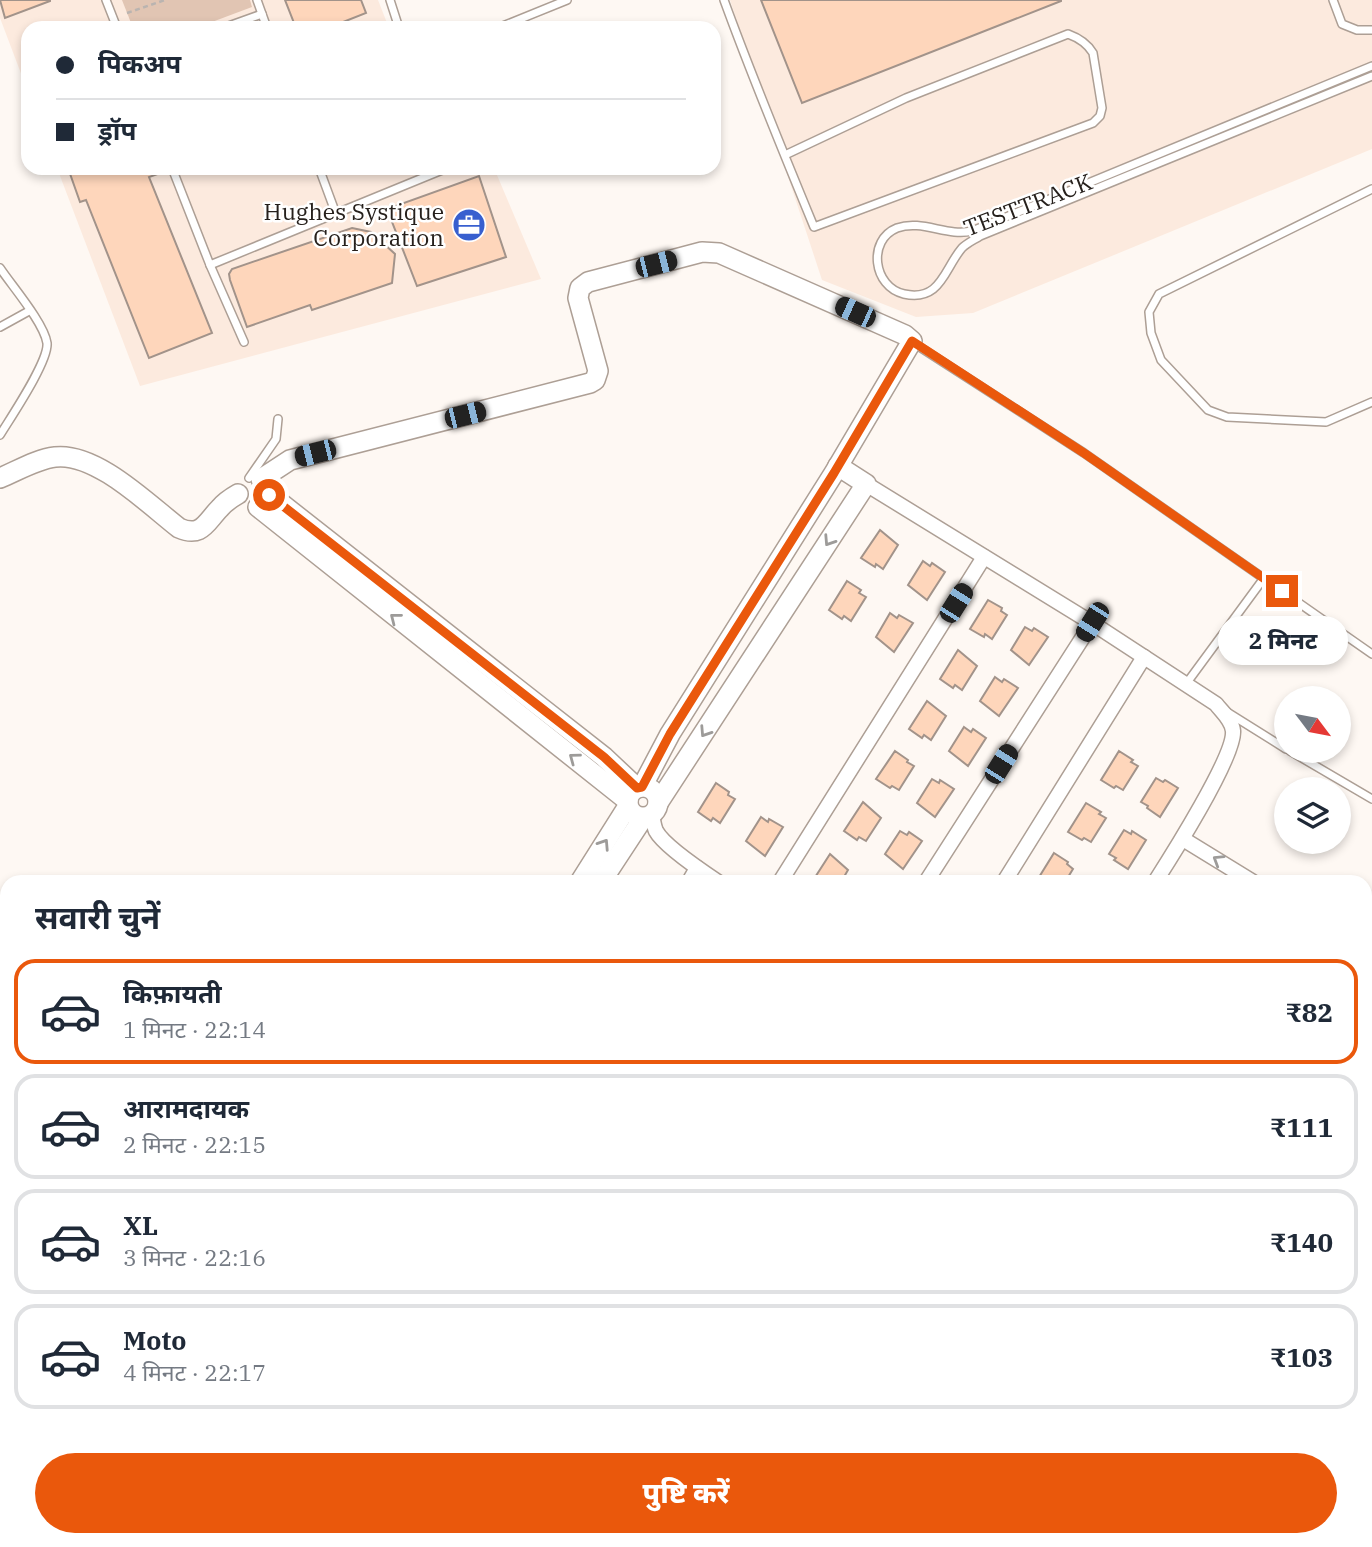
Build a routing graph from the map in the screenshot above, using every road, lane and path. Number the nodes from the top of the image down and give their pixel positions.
1 (106, 0) edge
2 (165, 0) edge
3 (257, 0) edge
4 (390, 0) edge
5 (567, 0) edge
6 (724, 0) edge
7 (1333, 0) edge
8 (127, 13) dead end
9 (262, 14) junction
10 (114, 21) edge
11 (242, 21) edge
12 (264, 21) edge
13 (398, 21) edge
14 (516, 21) edge
15 (1372, 30) edge
16 (1372, 66) edge
17 (1372, 76) edge
18 (785, 155) junction
19 (175, 175) edge
20 (322, 175) edge
21 (430, 175) edge
22 (1372, 189) edge
23 (336, 214) junction
24 (210, 265) junction
25 (0, 268) edge
26 (29, 310) junction
27 (0, 327) edge
28 (912, 341) junction
29 (244, 342) dead end
30 (1372, 402) edge
31 (278, 419) dead end
32 (0, 435) edge
33 (838, 466) junction
34 (0, 478) edge
35 (866, 484) junction
36 (255, 490) junction
37 (984, 557) junction
38 (1264, 578) junction
39 (1092, 622) junction
40 (1372, 654) edge
41 (1144, 657) junction
42 (1186, 684) junction
43 (1218, 706) junction
44 (1274, 741) edge
45 (1310, 763) edge
46 (1372, 799) edge
47 (641, 802) junction
48 (1183, 839) junction
49 (697, 868) junction
50 (585, 875) edge
51 (604, 875) edge
52 (693, 875) edge
53 (708, 875) edge
54 (784, 875) edge
55 (930, 875) edge
56 (1008, 875) edge
57 (1160, 875) edge
58 (1242, 875) edge

1 - 10 lane
2 - 8 path
3 - 9 lane
4 - 13 lane
5 - 14 lane
6 - 18 lane
7 - 15 lane
9 - 11 lane
9 - 12 lane
16 - 17 lane, TESTTRACK
18 - 18 lane
19 - 24 lane
20 - 23 lane
21 - 23 lane
22 - 30 lane
23 - 24 lane
24 - 29 lane
25 - 26 lane
26 - 27 lane
26 - 32 lane
28 - 33 street
28 - 36 street
28 - 38 lane
31 - 36 lane
33 - 35 street
33 - 47 street
34 - 36 street
35 - 37 street
35 -> 47 street
36 - 47 street
37 - 39 street
37 - 54 street
38 - 40 lane
38 - 42 lane
39 - 41 street
39 - 55 street
41 - 42 street
41 - 56 street
42 - 43 street
43 - 44 lane
43 - 48 street
45 - 46 lane
47 - 49 street
50 -> 47 street
47 - 51 street
48 - 57 street
58 -> 48 street
49 - 52 street
49 - 53 street

